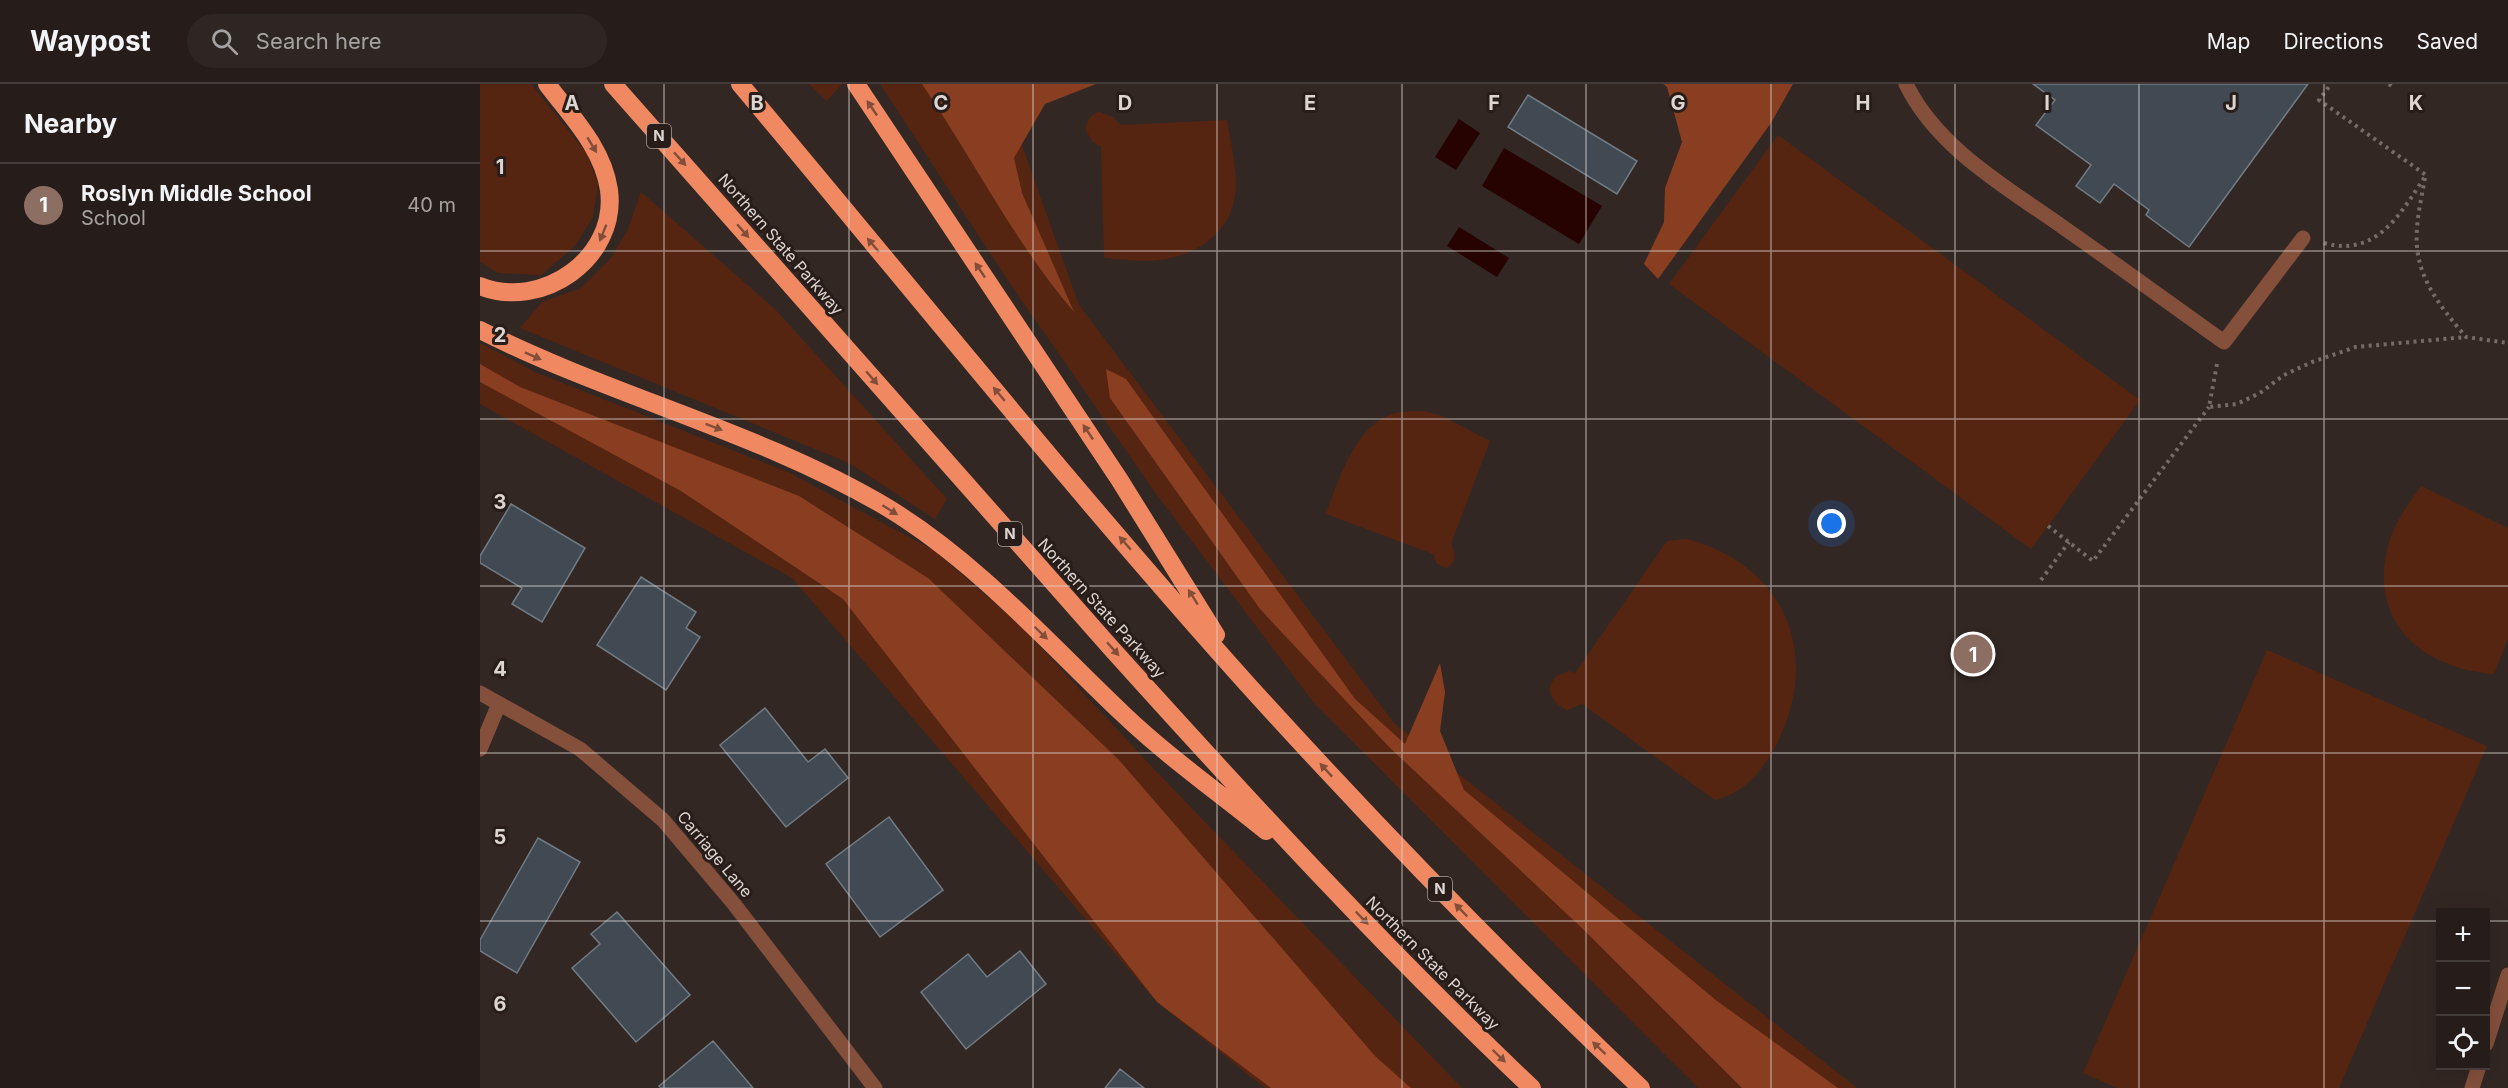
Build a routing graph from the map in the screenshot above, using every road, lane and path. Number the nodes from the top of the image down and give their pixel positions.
1 (547, 84) edge
2 (613, 84) edge
3 (740, 84) edge
4 (856, 84) edge
5 (1906, 84) edge
6 (2331, 84) edge
7 (2389, 84) edge
8 (2394, 88) dead end
9 (2426, 175) junction
10 (2303, 238) joint
11 (480, 286) edge
12 (480, 330) edge
13 (2466, 337) junction
14 (2224, 342) junction
15 (2508, 343) edge
16 (2209, 407) junction
17 (2048, 526) dead end
18 (2068, 542) junction
19 (2041, 580) dead end
20 (1246, 682) junction
21 (480, 693) edge
22 (499, 704) junction
23 (480, 749) edge
24 (1321, 876) junction
25 (2508, 975) edge
26 (2490, 1031) edge
27 (2477, 1070) edge
28 (875, 1088) edge
29 (1532, 1088) edge
30 (1641, 1088) edge
31 (2472, 1088) edge

1 -> 11 highway
2 -> 24 highway, Northern State Parkway / N
20 -> 3 highway, N
20 -> 4 highway
5 - 14 street
6 - 9 path
7 - 8 path
9 - 10 path
9 - 13 path
10 - 14 street
12 -> 24 highway
13 - 15 path
13 - 16 path
14 - 16 path
16 - 18 path
17 - 18 path
18 - 19 path
30 -> 20 highway, N
21 - 22 street, Carriage Lane
22 - 23 street
22 - 28 street, Carriage Lane
24 -> 29 highway, Northern State Parkway / N
25 - 26 street
27 - 31 street

